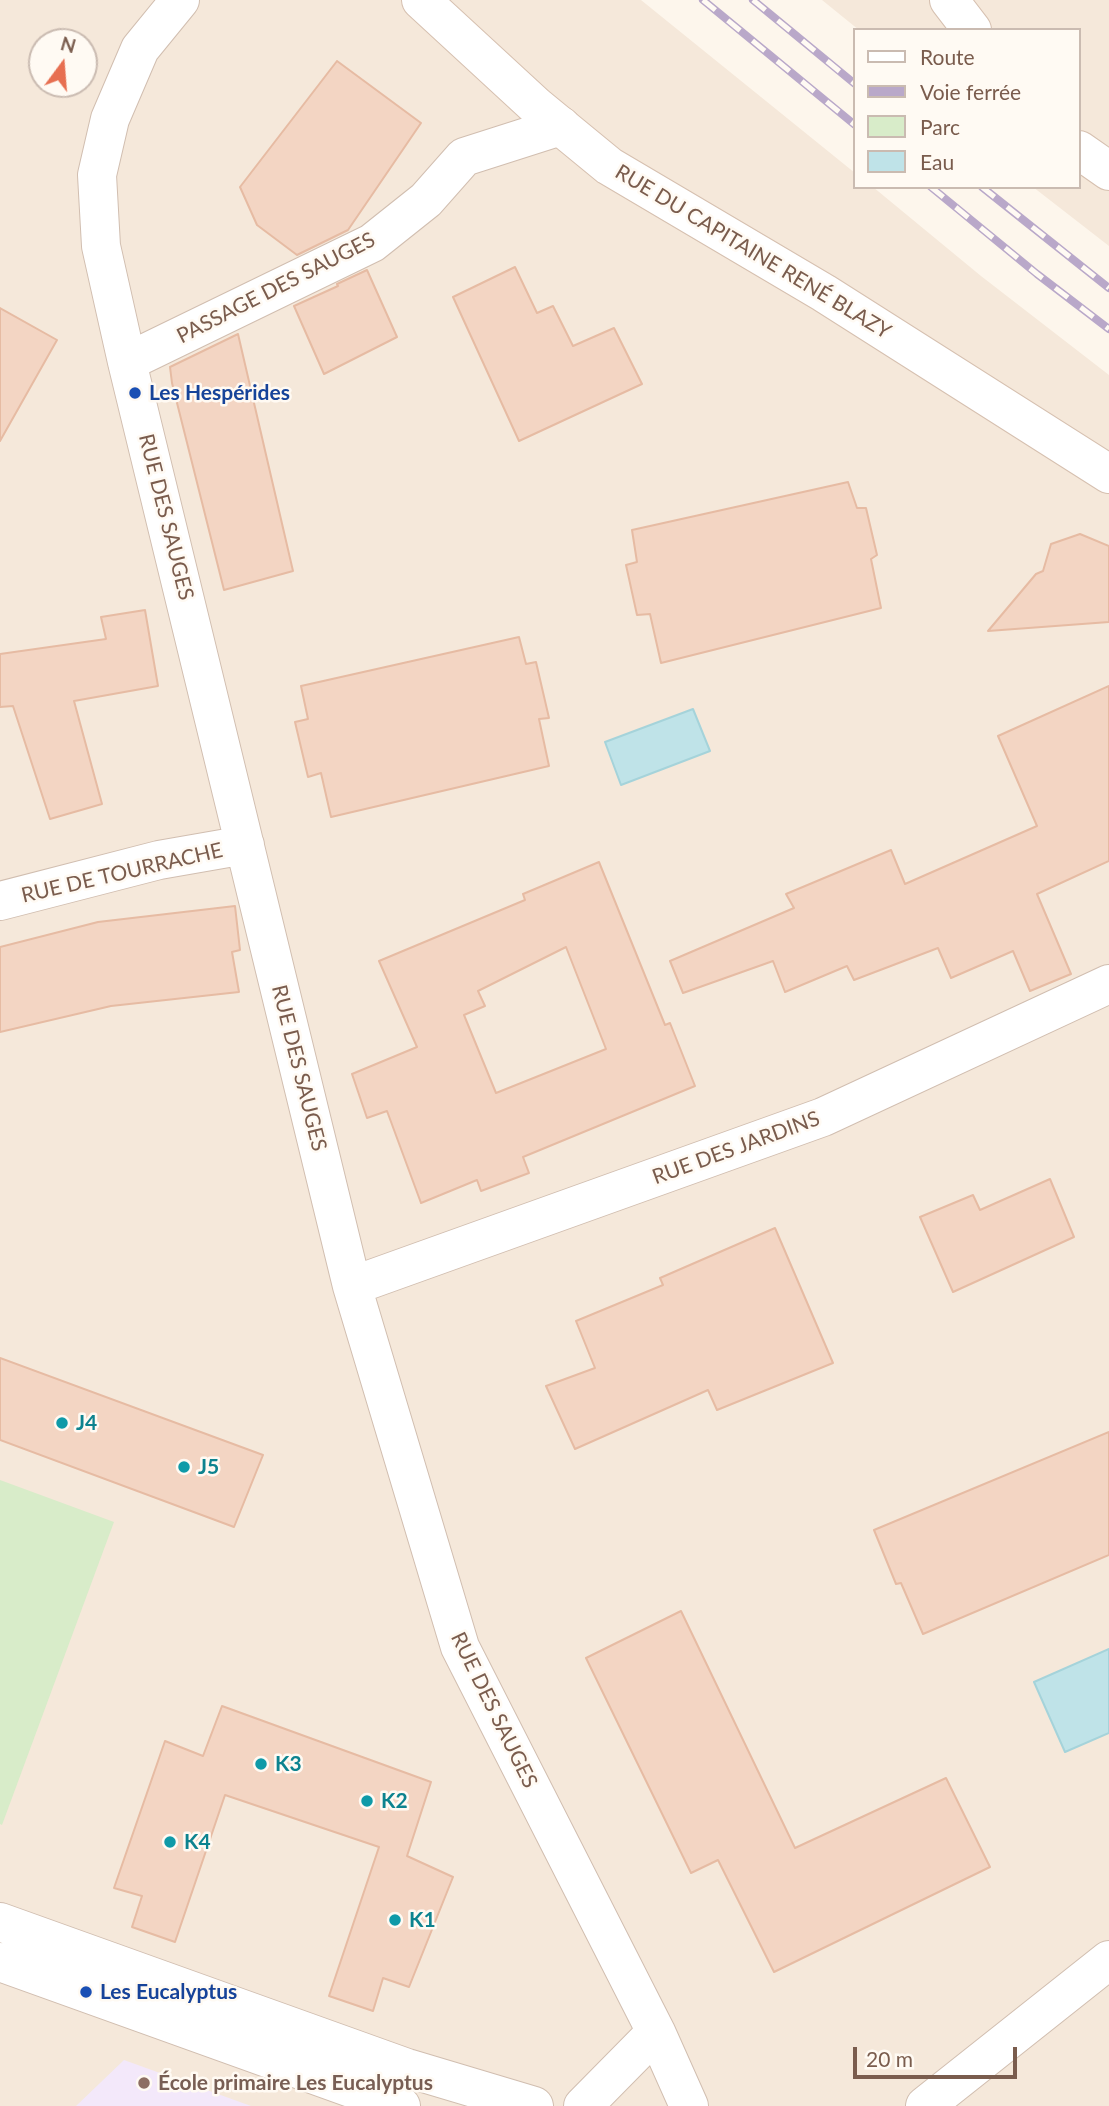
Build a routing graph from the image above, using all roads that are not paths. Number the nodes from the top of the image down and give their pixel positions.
1 (180, 0) edge
2 (421, 0) edge
3 (949, 0) edge
4 (970, 28) edge
5 (561, 126) junction
6 (1081, 151) edge
7 (1109, 171) edge
8 (127, 362) junction
9 (1109, 474) edge
10 (245, 845) junction
11 (0, 901) edge
12 (1109, 984) edge
13 (352, 1286) junction
14 (0, 1922) edge
15 (1109, 1960) edge
16 (0, 1962) edge
17 (656, 2032) junction
18 (401, 2106) edge
19 (534, 2106) edge
20 (583, 2106) edge
21 (689, 2106) edge
22 (925, 2106) edge

1 - 8 street, RUE DES SAUGES
2 - 5 street, RUE DU CAPITAINE RENÉ BLAZY
3 - 4 street
5 - 8 street, PASSAGE DES SAUGES
5 - 9 street, RUE DU CAPITAINE RENÉ BLAZY
6 - 7 street
8 - 10 street, RUE DES SAUGES
10 - 11 street, RUE DE TOURRACHE
10 - 13 street, RUE DES SAUGES
12 - 13 street, RUE DES JARDINS
13 - 17 street, RUE DES SAUGES
14 - 19 street
15 - 22 street
16 - 18 street
17 - 20 street
17 - 21 street, RUE DES SAUGES

